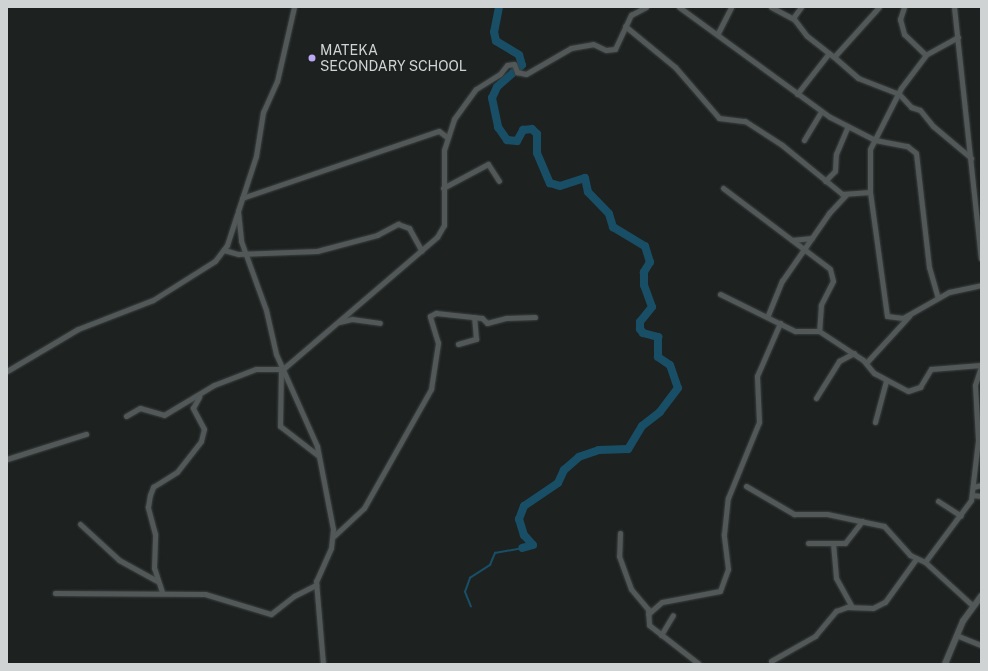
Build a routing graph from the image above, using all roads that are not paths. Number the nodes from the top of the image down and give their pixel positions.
1 (294, 7) edge
2 (646, 7) edge
3 (731, 7) edge
4 (772, 7) edge
5 (801, 7) edge
6 (879, 7) edge
7 (904, 7) edge
8 (954, 7) edge
9 (681, 8) edge
10 (793, 18) junction
11 (625, 26) junction
12 (718, 32) junction
13 (958, 37) junction
14 (829, 53) junction
15 (926, 55) junction
16 (834, 57) junction
17 (797, 94) junction
18 (899, 94) junction
19 (821, 112) junction
20 (848, 126) junction
21 (448, 138) junction
22 (804, 140) dead end
23 (875, 140) junction
24 (971, 158) junction
25 (499, 181) dead end
26 (825, 181) junction
27 (443, 188) junction
28 (724, 188) dead end
29 (870, 192) junction
30 (846, 196) junction
31 (242, 198) junction
32 (238, 211) junction
33 (812, 238) junction
34 (792, 240) junction
35 (224, 250) junction
36 (805, 250) junction
37 (422, 251) junction
38 (245, 252) junction
39 (981, 259) edge
40 (981, 285) edge
41 (720, 294) dead end
42 (938, 298) junction
43 (768, 315) junction
44 (909, 315) junction
45 (474, 317) junction
46 (535, 318) dead end
47 (336, 322) junction
48 (380, 323) dead end
49 (780, 323) junction
50 (819, 331) junction
51 (458, 344) dead end
52 (854, 353) junction
53 (866, 363) junction
54 (981, 366) edge
55 (282, 369) junction
56 (7, 371) edge
57 (886, 381) junction
58 (200, 395) junction
59 (816, 398) dead end
60 (126, 416) dead end
61 (875, 422) dead end
62 (86, 434) dead end
63 (319, 456) junction
64 (7, 458) edge
65 (981, 485) edge
66 (746, 486) dead end
67 (973, 487) junction
68 (972, 495) junction
69 (981, 496) edge
70 (938, 501) dead end
71 (961, 516) junction
72 (862, 521) junction
73 (80, 524) dead end
74 (620, 533) dead end
75 (334, 536) junction
76 (808, 543) dead end
77 (833, 543) junction
78 (916, 558) junction
79 (925, 562) junction
80 (157, 581) junction
81 (316, 585) junction
82 (162, 592) junction
83 (56, 593) dead end
84 (981, 596) edge
85 (973, 606) junction
86 (852, 607) junction
87 (648, 614) junction
88 (673, 615) dead end
89 (661, 635) junction
90 (956, 635) junction
91 (981, 645) edge
92 (771, 661) dead end
93 (323, 664) edge
94 (699, 664) edge
95 (945, 664) edge

1 - 31 street
2 - 11 street
3 - 12 street
4 - 10 street
5 - 10 street
6 - 16 street
7 - 15 street
8 - 13 street
9 - 12 street
10 - 14 street
11 - 21 street
11 - 26 street
12 - 17 street
13 - 15 street
13 - 24 street
14 - 16 street
14 - 17 street
15 - 18 street
16 - 18 street
17 - 19 street
18 - 23 street
18 - 24 street
19 - 20 street
19 - 22 street
20 - 23 street
20 - 26 street
21 - 27 street
21 - 31 street
23 - 29 street
23 - 42 street
24 - 39 street
25 - 27 street
26 - 30 street
27 - 37 street
28 - 34 street
29 - 30 street
29 - 44 street
30 - 33 street
31 - 32 street
32 - 35 street
32 - 38 street
33 - 34 street
33 - 36 street
34 - 36 street
35 - 38 street
35 - 56 street
36 - 43 street
36 - 50 street
37 - 38 street
37 - 47 street
38 - 55 street
40 - 42 street
41 - 43 street
42 - 44 street
43 - 49 street
44 - 53 street
45 - 46 street
45 - 51 street
45 - 75 street
47 - 48 street
47 - 55 street
49 - 50 street
49 - 87 street
50 - 52 street
52 - 53 street
52 - 59 street
53 - 57 street
54 - 57 street
54 - 67 street
55 - 58 street
55 - 63 street
55 - 63 street
57 - 61 street
58 - 60 street
58 - 80 street
62 - 64 street
63 - 75 street
65 - 67 street
66 - 72 street
67 - 68 street
68 - 69 street
68 - 71 street
70 - 71 street
71 - 79 street
72 - 77 street
72 - 78 street
73 - 80 street
74 - 87 street
75 - 81 street
76 - 77 street
77 - 86 street
78 - 79 street
78 - 86 street
79 - 85 street
80 - 82 street
81 - 82 street
81 - 93 street
82 - 83 street
84 - 85 street
85 - 90 street
86 - 92 street
87 - 89 street
88 - 89 street
89 - 94 street
90 - 91 street
90 - 95 street

